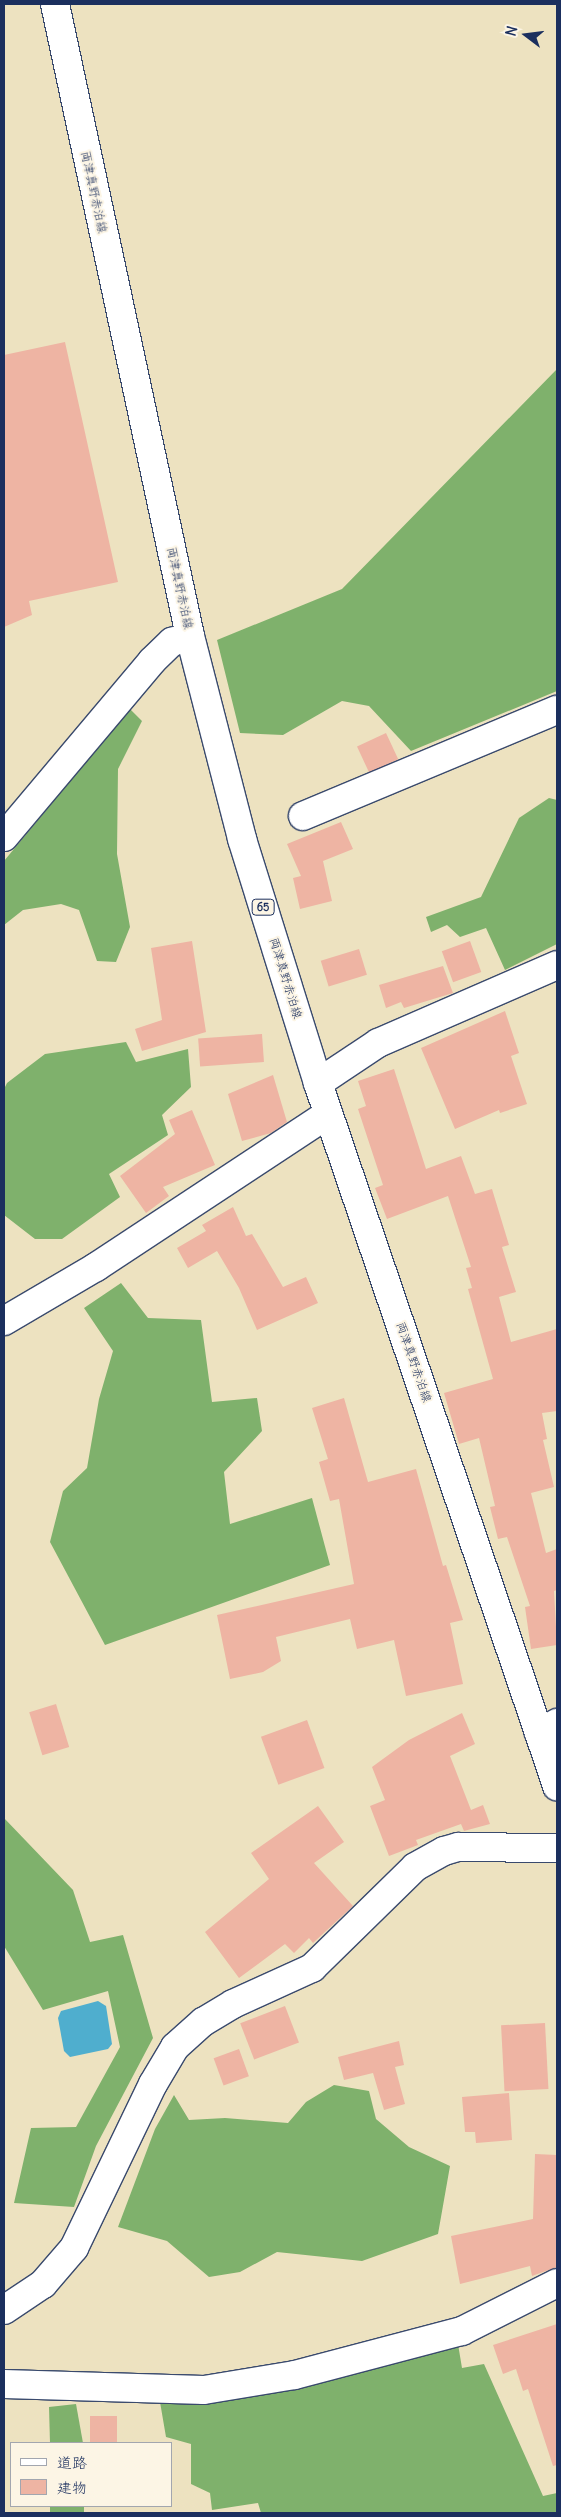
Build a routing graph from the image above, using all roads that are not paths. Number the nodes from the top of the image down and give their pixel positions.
1 (55, 4) edge
2 (190, 636) junction
3 (557, 710) edge
4 (304, 816) dead end
5 (4, 837) edge
6 (557, 965) edge
7 (318, 1083) junction
8 (328, 1114) junction
9 (4, 1321) edge
10 (548, 1728) edge
11 (557, 1786) edge
12 (557, 1848) edge
13 (557, 2283) edge
14 (4, 2310) edge
15 (4, 2384) edge

1 - 2 street, 両津真野赤泊線 / 65
2 - 5 street
2 - 7 street, 両津真野赤泊線 / 65
3 - 4 street
6 - 7 street
7 - 8 street, 両津真野赤泊線 / 65
8 - 9 street
8 - 10 street, 両津真野赤泊線 / 65
10 - 11 street, 両津真野赤泊線 / 65
12 - 14 street
13 - 15 street

